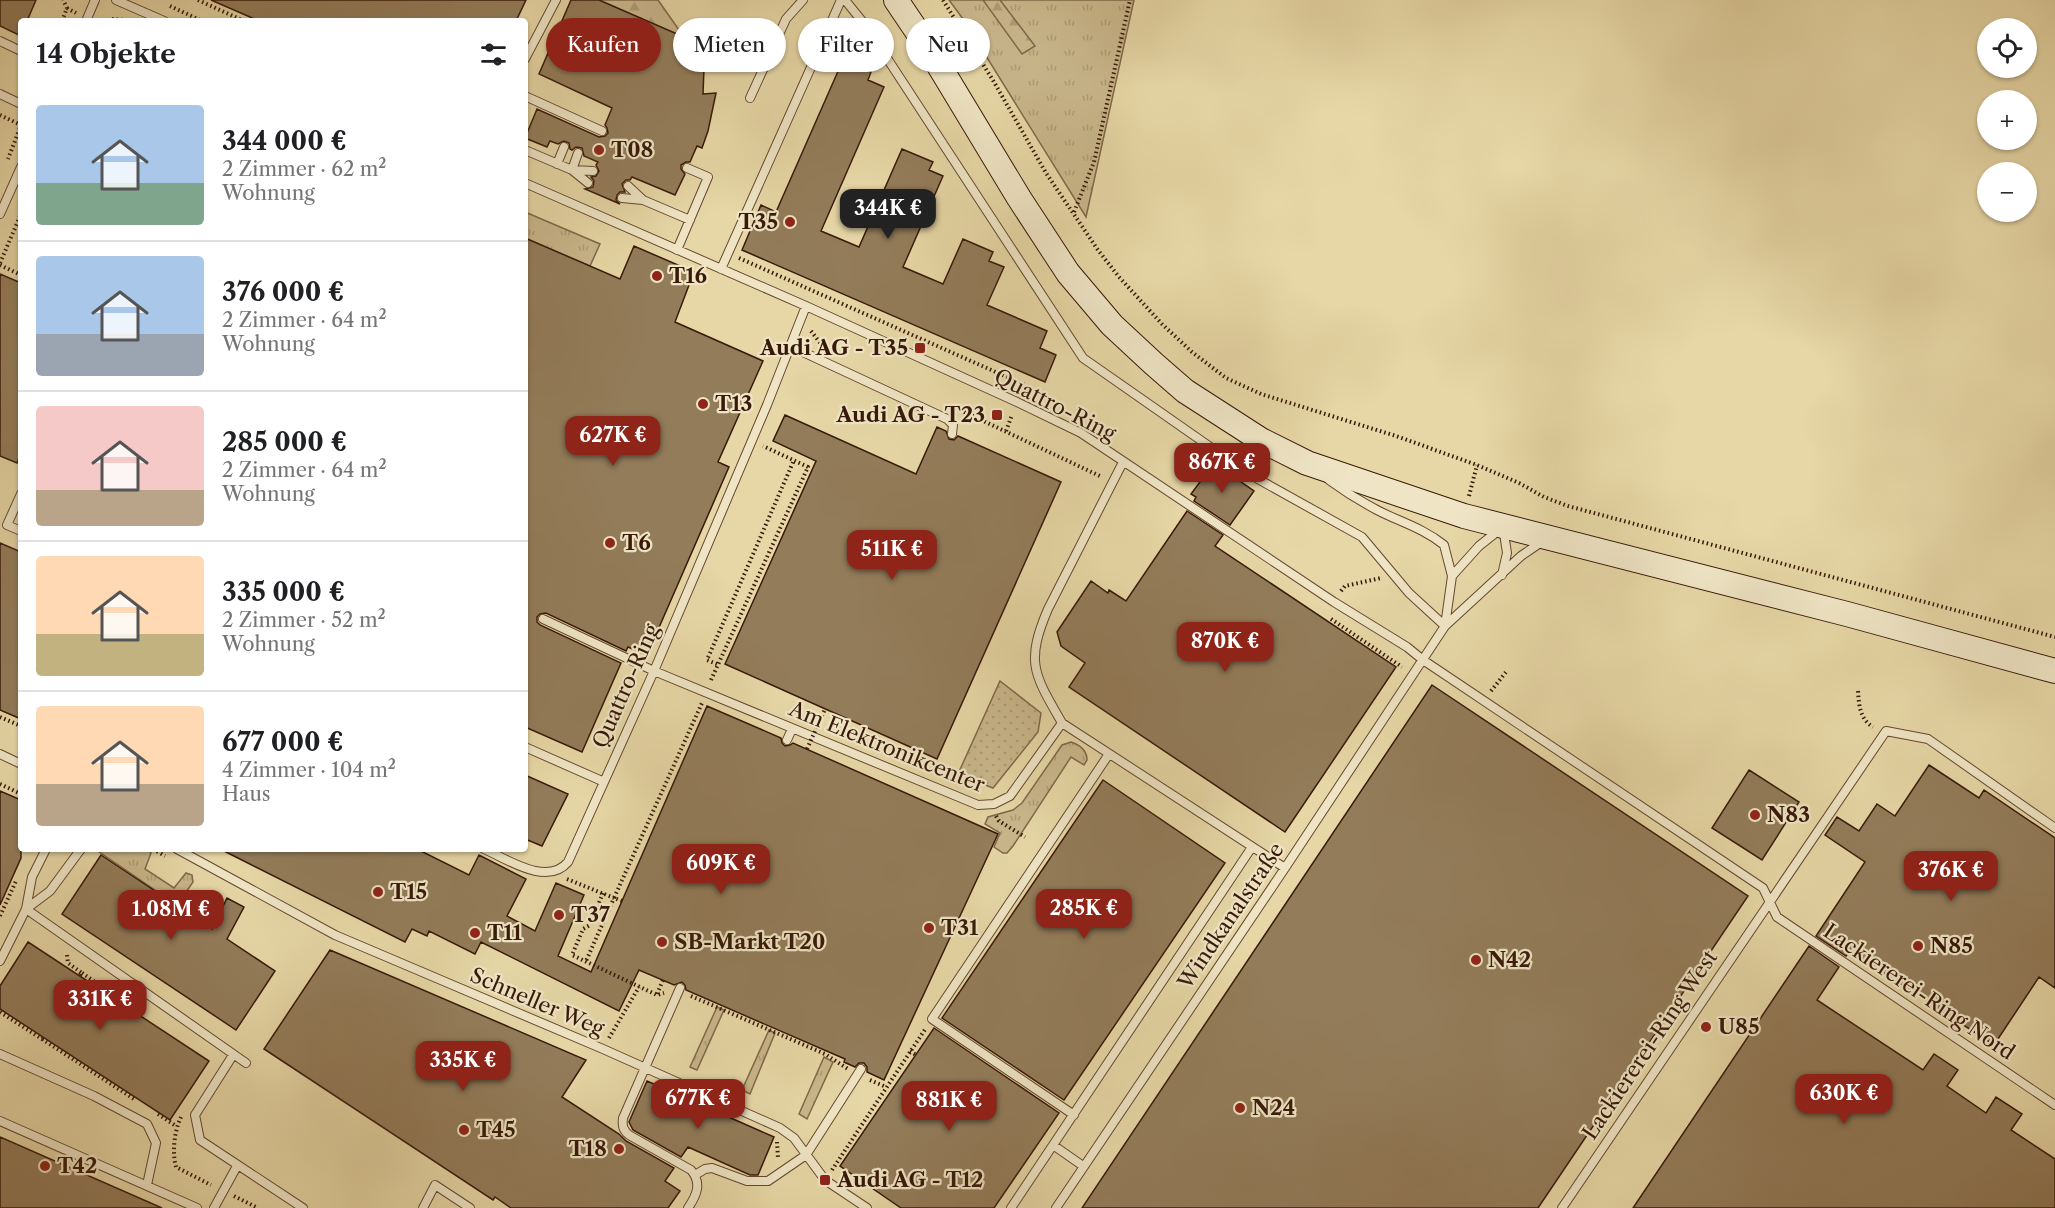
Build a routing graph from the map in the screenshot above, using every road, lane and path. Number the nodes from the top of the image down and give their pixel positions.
1 (63, 0) edge
2 (95, 0) edge
3 (116, 0) edge
4 (198, 0) edge
5 (556, 0) edge
6 (803, 0) edge
7 (843, 0) edge
8 (896, 0) edge
9 (943, 0) edge
10 (1130, 0) edge
11 (165, 4) dead end
12 (63, 18) edge
13 (87, 18) edge
14 (157, 18) edge
15 (195, 18) edge
16 (237, 18) edge
17 (0, 41) edge
18 (18, 50) edge
19 (528, 53) edge
20 (0, 94) edge
21 (528, 97) edge
22 (750, 98) dead end
23 (18, 103) edge
24 (0, 115) edge
25 (18, 123) edge
26 (602, 131) dead end
27 (18, 132) edge
28 (564, 147) dead end
29 (528, 151) edge
30 (578, 153) dead end
31 (7, 161) dead end
32 (557, 164) junction
33 (687, 168) dead end
34 (572, 170) junction
35 (593, 171) dead end
36 (18, 174) edge
37 (588, 183) dead end
38 (528, 184) edge
39 (628, 186) dead end
40 (622, 198) dead end
41 (643, 200) junction
42 (1073, 213) junction
43 (0, 214) edge
44 (690, 220) junction
45 (18, 221) edge
46 (677, 250) junction
47 (0, 264) edge
48 (721, 269) junction
49 (18, 273) edge
50 (806, 306) junction
51 (802, 318) junction
52 (790, 346) junction
53 (823, 347) dead end
54 (952, 406) dead end
55 (952, 434) dead end
56 (752, 440) junction
57 (794, 460) junction
58 (1124, 462) junction
59 (1307, 463) junction
60 (725, 476) dead end
61 (735, 481) junction
62 (1113, 482) junction
63 (18, 501) edge
64 (1503, 527) junction
65 (18, 530) edge
66 (1548, 539) junction
67 (1393, 575) junction
68 (1502, 575) junction
69 (1452, 576) junction
70 (1345, 586) dead end
71 (543, 619) dead end
72 (1444, 626) junction
73 (2055, 637) edge
74 (1423, 660) junction
75 (717, 664) junction
76 (654, 671) junction
77 (2055, 671) edge
78 (1506, 672) dead end
79 (1494, 685) dead end
80 (1858, 691) dead end
81 (706, 693) junction
82 (825, 709) dead end
83 (0, 717) edge
84 (1062, 723) junction
85 (1866, 723) dead end
86 (18, 725) edge
87 (792, 729) junction
88 (787, 740) dead end
89 (528, 748) edge
90 (807, 749) dead end
91 (0, 754) edge
92 (1109, 754) junction
93 (18, 763) edge
94 (602, 781) junction
95 (0, 784) edge
96 (18, 793) edge
97 (989, 805) junction
98 (2055, 828) edge
99 (1024, 837) dead end
100 (1252, 847) junction
101 (44, 852) edge
102 (79, 852) edge
103 (183, 852) edge
104 (491, 852) edge
105 (1285, 868) junction
106 (547, 873) junction
107 (603, 894) junction
108 (614, 898) junction
109 (622, 901) dead end
110 (1768, 902) junction
111 (26, 909) junction
112 (593, 917) junction
113 (603, 922) junction
114 (586, 960) junction
115 (0, 961) edge
116 (82, 973) dead end
117 (663, 980) dead end
118 (94, 982) dead end
119 (639, 987) junction
120 (679, 989) junction
121 (657, 994) junction
122 (0, 1012) edge
123 (926, 1028) dead end
124 (603, 1049) junction
125 (910, 1051) junction
126 (0, 1054) edge
127 (233, 1055) junction
128 (916, 1055) dead end
129 (246, 1063) dead end
130 (841, 1065) dead end
131 (646, 1068) junction
132 (861, 1069) dead end
133 (138, 1101) dead end
134 (2055, 1105) edge
135 (157, 1114) dead end
136 (1074, 1115) junction
137 (0, 1121) edge
138 (176, 1126) dead end
139 (1053, 1145) junction
140 (806, 1155) junction
141 (237, 1166) junction
142 (1083, 1166) junction
143 (695, 1175) junction
144 (825, 1180) junction
145 (147, 1185) junction
146 (196, 1208) edge
147 (214, 1208) edge
148 (303, 1208) edge
149 (423, 1208) edge
150 (471, 1208) edge
151 (688, 1208) edge
152 (867, 1208) edge
153 (1011, 1208) edge
154 (1056, 1208) edge
155 (1562, 1208) edge

1 - 12 path
2 - 13 lane
3 - 14 lane
4 - 16 path
5 - 19 lane
6 - 22 lane
7 - 48 lane
7 - 67 lane
8 - 59 main road
9 - 42 path
10 - 42 path
11 - 15 path
17 - 18 lane
20 - 23 lane
21 - 26 lane
24 - 25 path
27 - 31 path
28 - 32 lane
29 - 32 lane
30 - 34 lane
32 - 34 lane
33 - 44 lane
34 - 35 lane
34 - 37 lane
36 - 43 lane
38 - 46 lane, Quattro-Ring
39 - 41 lane
40 - 41 lane
41 - 44 lane
42 - 73 path
44 - 46 lane
45 - 47 path
46 - 48 lane, Quattro-Ring
47 - 49 path
48 - 50 lane, Quattro-Ring
50 - 51 lane, Quattro-Ring
50 - 58 lane, Quattro-Ring
51 - 52 lane, Quattro-Ring
51 - 53 path
52 - 55 lane
52 - 56 lane, Quattro-Ring
54 - 62 path
56 - 57 path
56 - 61 lane, Quattro-Ring
57 - 75 path
57 - 75 path
58 - 62 lane
58 - 74 lane, Quattro-Ring
59 - 64 main road
59 - 69 lane
60 - 61 lane
61 - 76 lane, Quattro-Ring
62 - 84 lane
63 - 65 lane
64 - 66 main road
64 - 68 lane
64 - 69 lane
66 - 68 lane
66 - 77 main road
67 - 70 path
67 - 72 lane
68 - 72 lane
69 - 72 lane
71 - 76 lane, Am Elektronikcenter
72 - 74 lane, Windkanalstraße
74 - 105 lane, Windkanalstraße
74 - 110 lane, Quattro-Ring
75 - 81 path
76 - 81 lane, Am Elektronikcenter
76 - 94 lane, Quattro-Ring
78 - 79 path
80 - 85 path
81 - 87 lane, Am Elektronikcenter
81 - 108 path
82 - 90 path, bridge
83 - 86 path
84 - 92 lane
84 - 97 lane, Am Elektronikcenter
87 - 88 lane
87 - 97 lane, Am Elektronikcenter
89 - 94 lane
91 - 93 lane
92 - 100 lane
92 - 136 lane
94 - 106 lane, Quattro-Ring
95 - 96 path
97 - 99 path
98 - 110 lane, Lackiererei-Ring West
100 - 105 lane
100 - 136 lane
101 - 111 lane
102 - 111 lane
103 - 124 lane, Schneller Weg
104 - 106 lane
105 - 142 lane, Windkanalstraße
106 - 107 path
107 - 108 path
107 - 112 path
108 - 109 path
108 - 113 path
110 - 134 lane, Lackiererei-Ring Nord
110 - 155 lane, Lackiererei-Ring West
111 - 115 lane
111 - 127 lane
112 - 113 path
112 - 114 path
113 - 114 path
114 - 119 path
116 - 118 path
117 - 121 path
119 - 121 path
119 - 124 path
120 - 121 path
120 - 130 path
120 - 131 lane
122 - 133 path
123 - 125 path
124 - 131 lane, Schneller Weg
125 - 128 path
125 - 144 path
126 - 145 lane
127 - 129 lane
127 - 141 lane
131 - 140 lane, Schneller Weg
131 - 143 lane
132 - 140 lane
135 - 138 path
136 - 139 lane
137 - 145 lane
139 - 142 lane
139 - 153 lane
140 - 143 lane
140 - 144 lane, Schneller Weg
141 - 147 lane
141 - 148 lane
142 - 154 lane, Windkanalstraße
143 - 151 lane
144 - 152 lane, Schneller Weg
145 - 146 lane
149 - 150 lane

